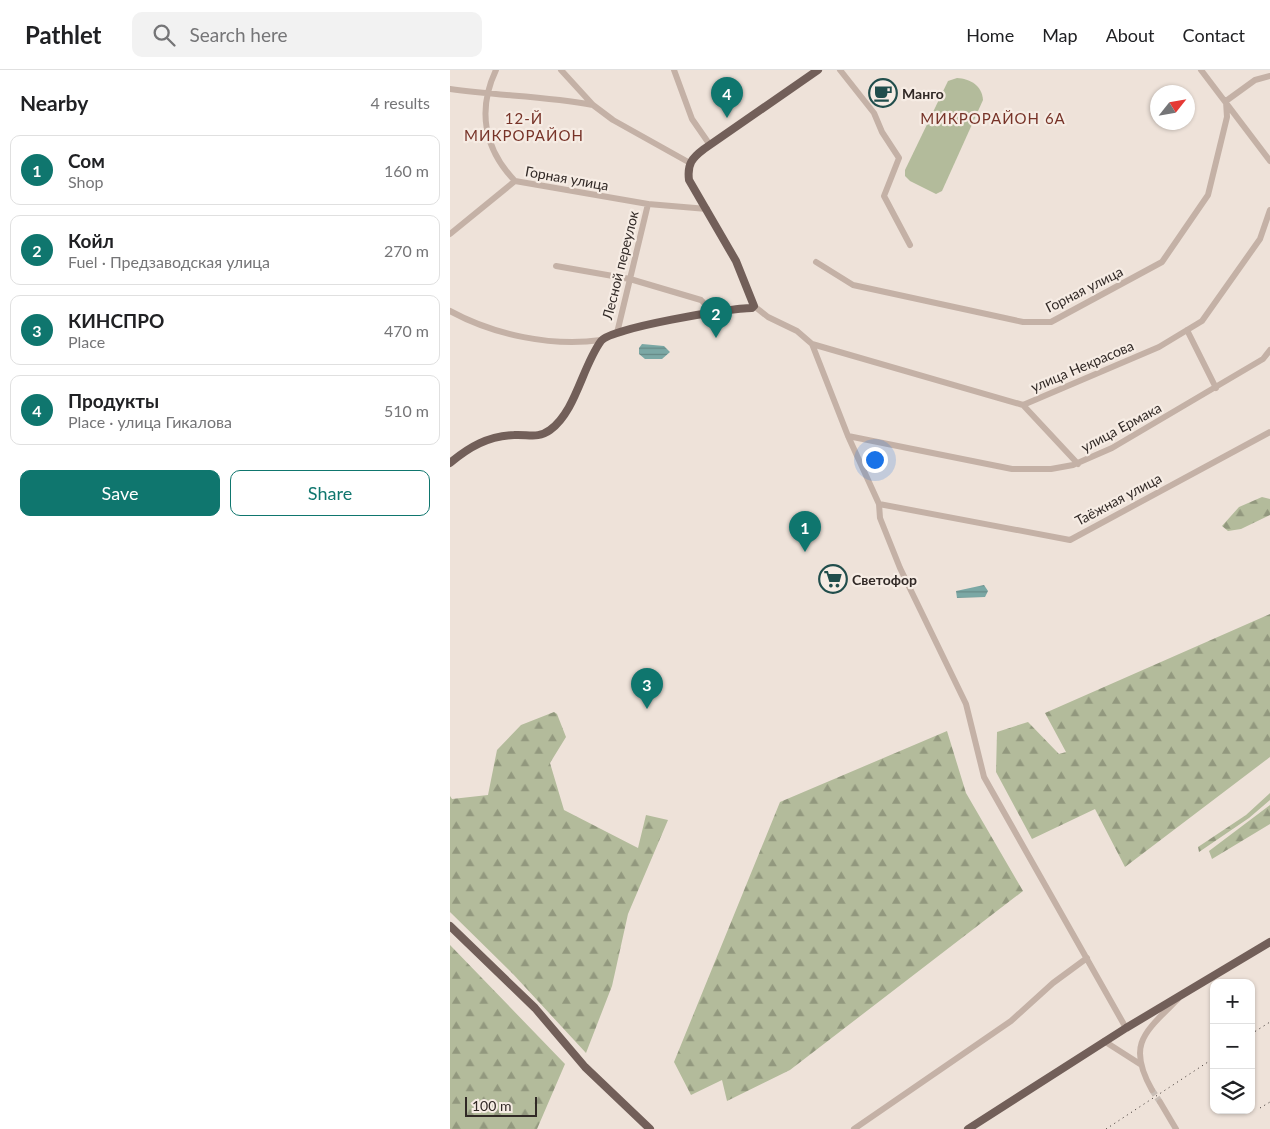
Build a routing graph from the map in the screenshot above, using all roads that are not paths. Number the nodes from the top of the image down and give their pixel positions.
1 (496, 70) edge
2 (561, 70) edge
3 (674, 70) edge
4 (818, 70) edge
5 (840, 70) edge
6 (1201, 70) edge
7 (1270, 76) edge
8 (450, 89) edge
9 (486, 94) junction
10 (1226, 101) junction
11 (593, 105) junction
12 (710, 145) junction
13 (1270, 161) edge
14 (690, 163) junction
15 (515, 181) junction
16 (648, 204) junction
17 (707, 209) junction
18 (1270, 210) edge
19 (450, 234) edge
20 (910, 245) dead end
21 (816, 262) dead end
22 (556, 266) dead end
23 (630, 279) junction
24 (754, 306) junction
25 (450, 311) edge
26 (713, 312) junction
27 (1187, 330) junction
28 (617, 333) junction
29 (601, 340) junction
30 (812, 344) junction
31 (1270, 350) edge
32 (1216, 388) junction
33 (1023, 405) junction
34 (1270, 432) edge
35 (848, 436) junction
36 (450, 464) edge
37 (1078, 464) junction
38 (879, 504) junction
39 (450, 926) edge
40 (1270, 942) edge
41 (1087, 958) junction
42 (1180, 996) junction
43 (1126, 1028) junction
44 (1104, 1042) junction
45 (1140, 1064) junction
46 (1152, 1090) tunnel mouth
47 (1160, 1102) tunnel mouth
48 (1173, 1128) edge
49 (650, 1129) edge
50 (854, 1129) edge
51 (968, 1129) edge

1 - 9 street, Горная улица
2 - 11 street
3 - 12 street
4 - 12 main road
5 - 20 street
6 - 10 street
7 - 10 street
8 - 9 street
9 - 11 street
9 - 15 street, Горная улица
10 - 13 street
10 - 21 street, Горная улица
11 - 14 street
12 - 14 main road
14 - 17 main road
15 - 16 street, Горная улица
15 - 19 street
16 - 17 street, Горная улица
16 - 23 street, Лесной переулок
17 - 24 main road
18 - 27 street, улица Некрасова
22 - 23 street
23 - 26 street
23 - 28 street, Лесной переулок
24 - 26 main road
24 - 30 street
25 - 29 street
26 - 28 main road
27 - 32 street
27 - 33 street, улица Некрасова
28 - 29 main road
29 - 36 main road
30 - 33 street, улица Некрасова
30 - 35 street
31 - 32 street, улица Ермака
32 - 37 street, улица Ермака
33 - 37 street
34 - 38 street, Таёжная улица
35 - 37 street, улица Ермака
35 - 38 street
38 - 41 street
39 - 49 main road
40 - 42 main road
41 - 43 street
41 - 50 street
42 - 43 main road
42 - 45 street
43 - 44 main road
44 - 45 street
44 - 51 main road
45 - 46 street
47 - 48 street

